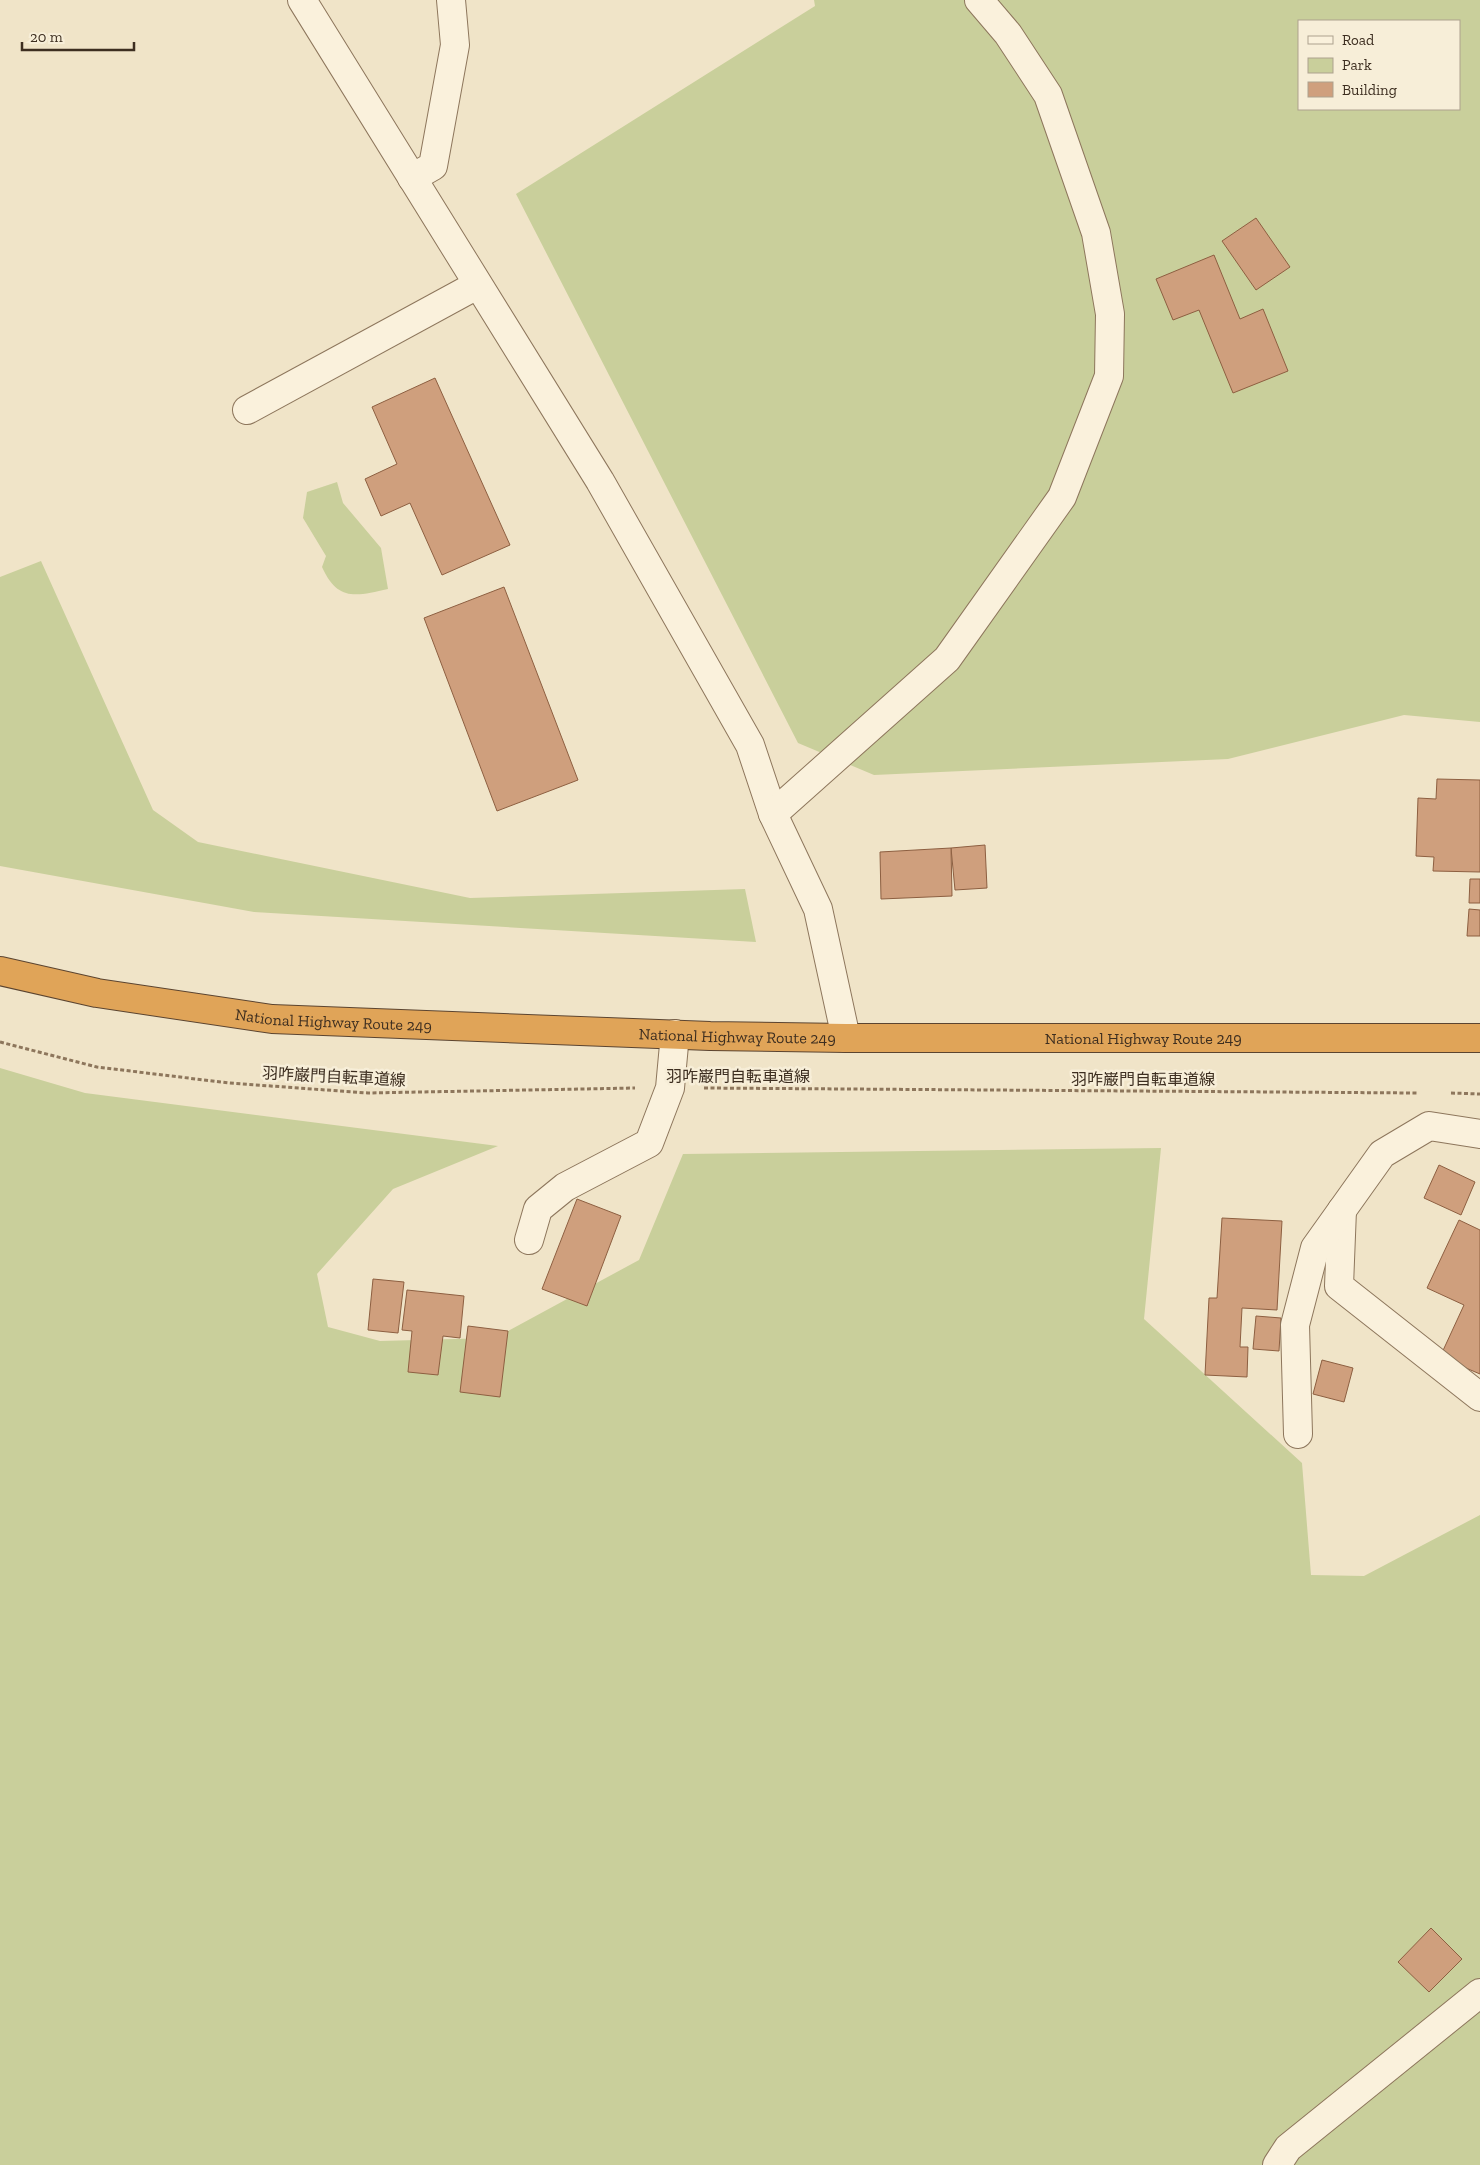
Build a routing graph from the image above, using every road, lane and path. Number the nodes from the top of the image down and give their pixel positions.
1 (302, 0) edge
2 (451, 0) edge
3 (979, 0) edge
4 (412, 178) junction
5 (477, 285) junction
6 (247, 410) dead end
7 (773, 814) junction
8 (0, 971) edge
9 (675, 1034) junction
10 (846, 1038) junction
11 (1480, 1038) edge
12 (0, 1042) edge
13 (670, 1088) junction
14 (1421, 1093) dead end
15 (1450, 1093) dead end
16 (1480, 1094) edge
17 (1480, 1134) edge
18 (1342, 1210) junction
19 (529, 1240) dead end
20 (1480, 1397) edge
21 (1298, 1434) dead end
22 (1480, 1993) edge
23 (1276, 2165) edge

1 - 4 street
2 - 4 street
3 - 7 street
4 - 5 street
5 - 6 street
5 - 7 street
7 - 10 street
8 - 9 highway, National Highway Route 249
9 - 10 highway, National Highway Route 249
9 - 13 street
10 - 11 highway, National Highway Route 249
12 - 13 path, 羽咋巌門自転車道線
13 - 14 path, 羽咋巌門自転車道線
13 - 19 street
15 - 16 path
17 - 18 street
18 - 20 street
18 - 21 street
22 - 23 street

